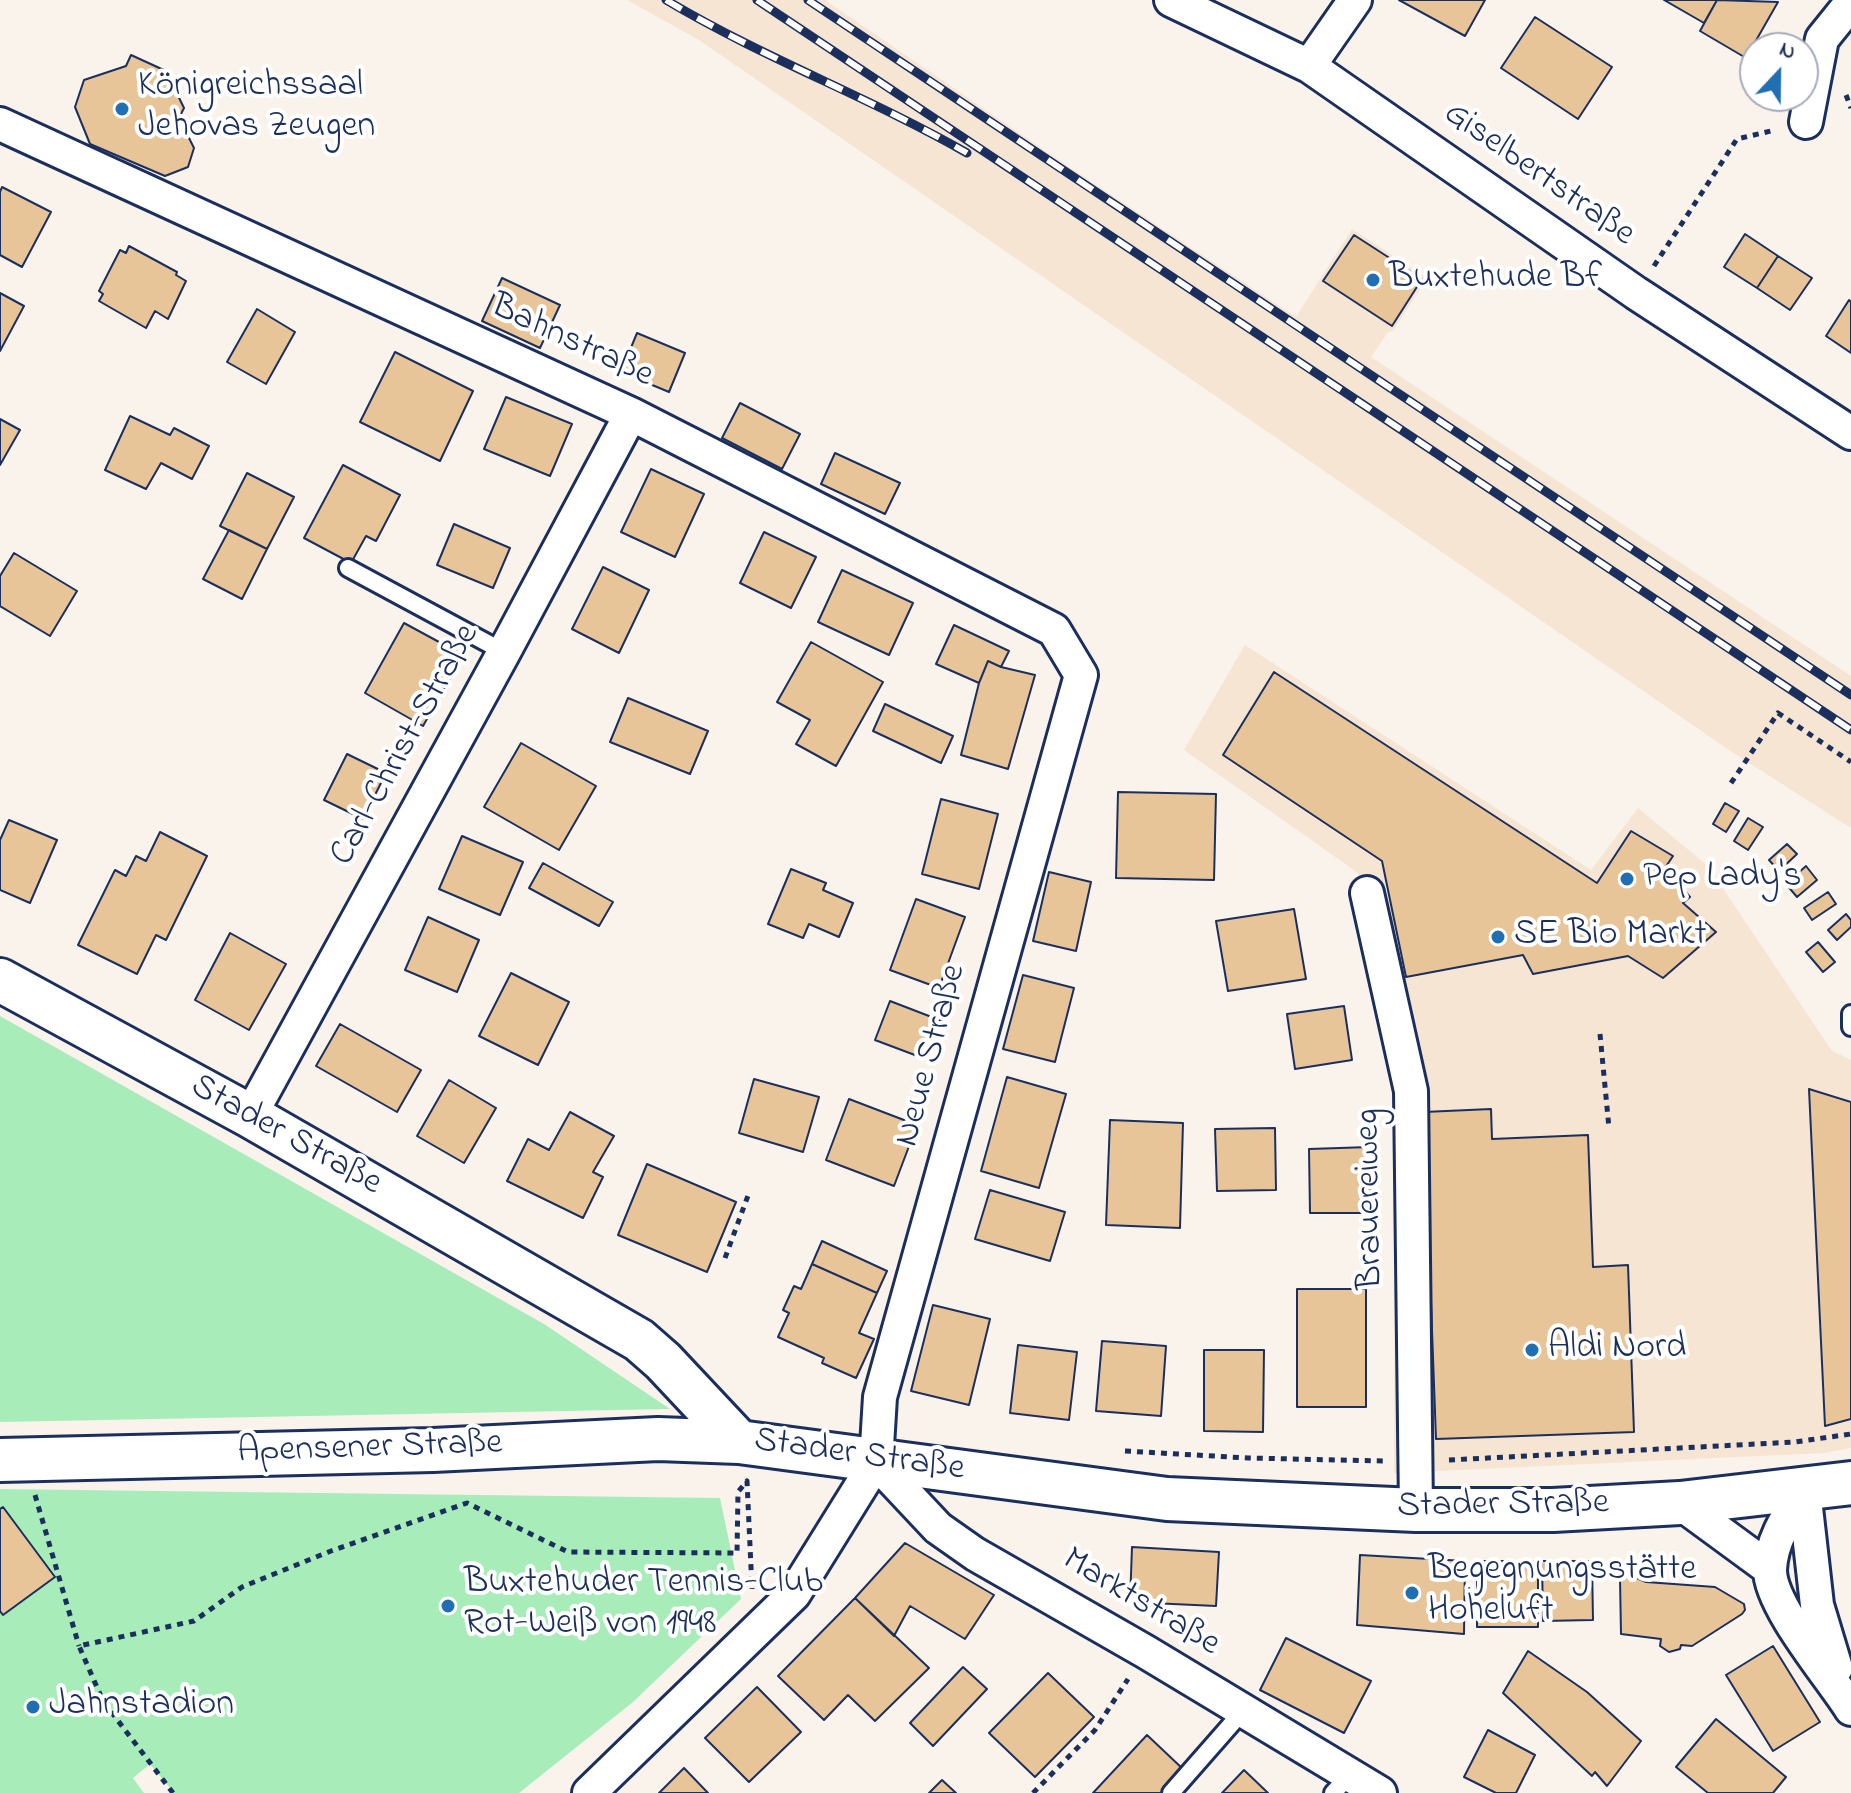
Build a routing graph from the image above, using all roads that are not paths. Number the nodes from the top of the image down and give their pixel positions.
1 (1171, 0) edge
2 (1355, 0) edge
3 (1851, 3) edge
4 (1309, 66) junction
5 (1806, 122) road end
6 (0, 124) edge
7 (631, 414) junction
8 (1851, 433) edge
9 (348, 568) dead end
10 (504, 652) junction
11 (1081, 675) joint
12 (1367, 893) dead end
13 (0, 980) edge
14 (1851, 1014) edge
15 (1851, 1027) edge
16 (250, 1116) junction
17 (739, 1442) junction
18 (0, 1460) edge
19 (876, 1462) junction
20 (1851, 1483) edge
21 (1804, 1490) junction
22 (1680, 1503) junction
23 (1416, 1510) junction
24 (1770, 1569) junction
25 (1850, 1707) edge
26 (1242, 1712) junction
27 (1342, 1784) edge
28 (589, 1793) edge
29 (1171, 1793) edge
30 (1380, 1793) edge

1 - 4 street, Giselbertstraße
2 - 4 street
3 - 5 street
4 - 8 street, Giselbertstraße
6 - 7 street, Bahnstraße
7 - 10 street, Carl-Christ-Straße
7 - 11 street, Bahnstraße
9 - 10 lane
10 - 16 street, Carl-Christ-Straße
11 - 19 street, Neue Straße
12 - 23 street, Brauereiweg
13 - 16 street, Stader Straße
14 - 15 lane
16 - 17 street, Stader Straße
17 - 18 street, Apensener Straße
17 - 19 street, Stader Straße
19 - 23 street, Stader Straße
19 - 26 street, Marktstraße
19 - 28 street
20 - 21 street, Stader Straße
21 - 22 street, Stader Straße
21 - 24 street
21 - 25 street
22 - 23 street, Stader Straße
22 - 24 street
24 - 25 street
26 - 27 street, Marktstraße
26 - 29 lane
27 - 30 street, Marktstraße

